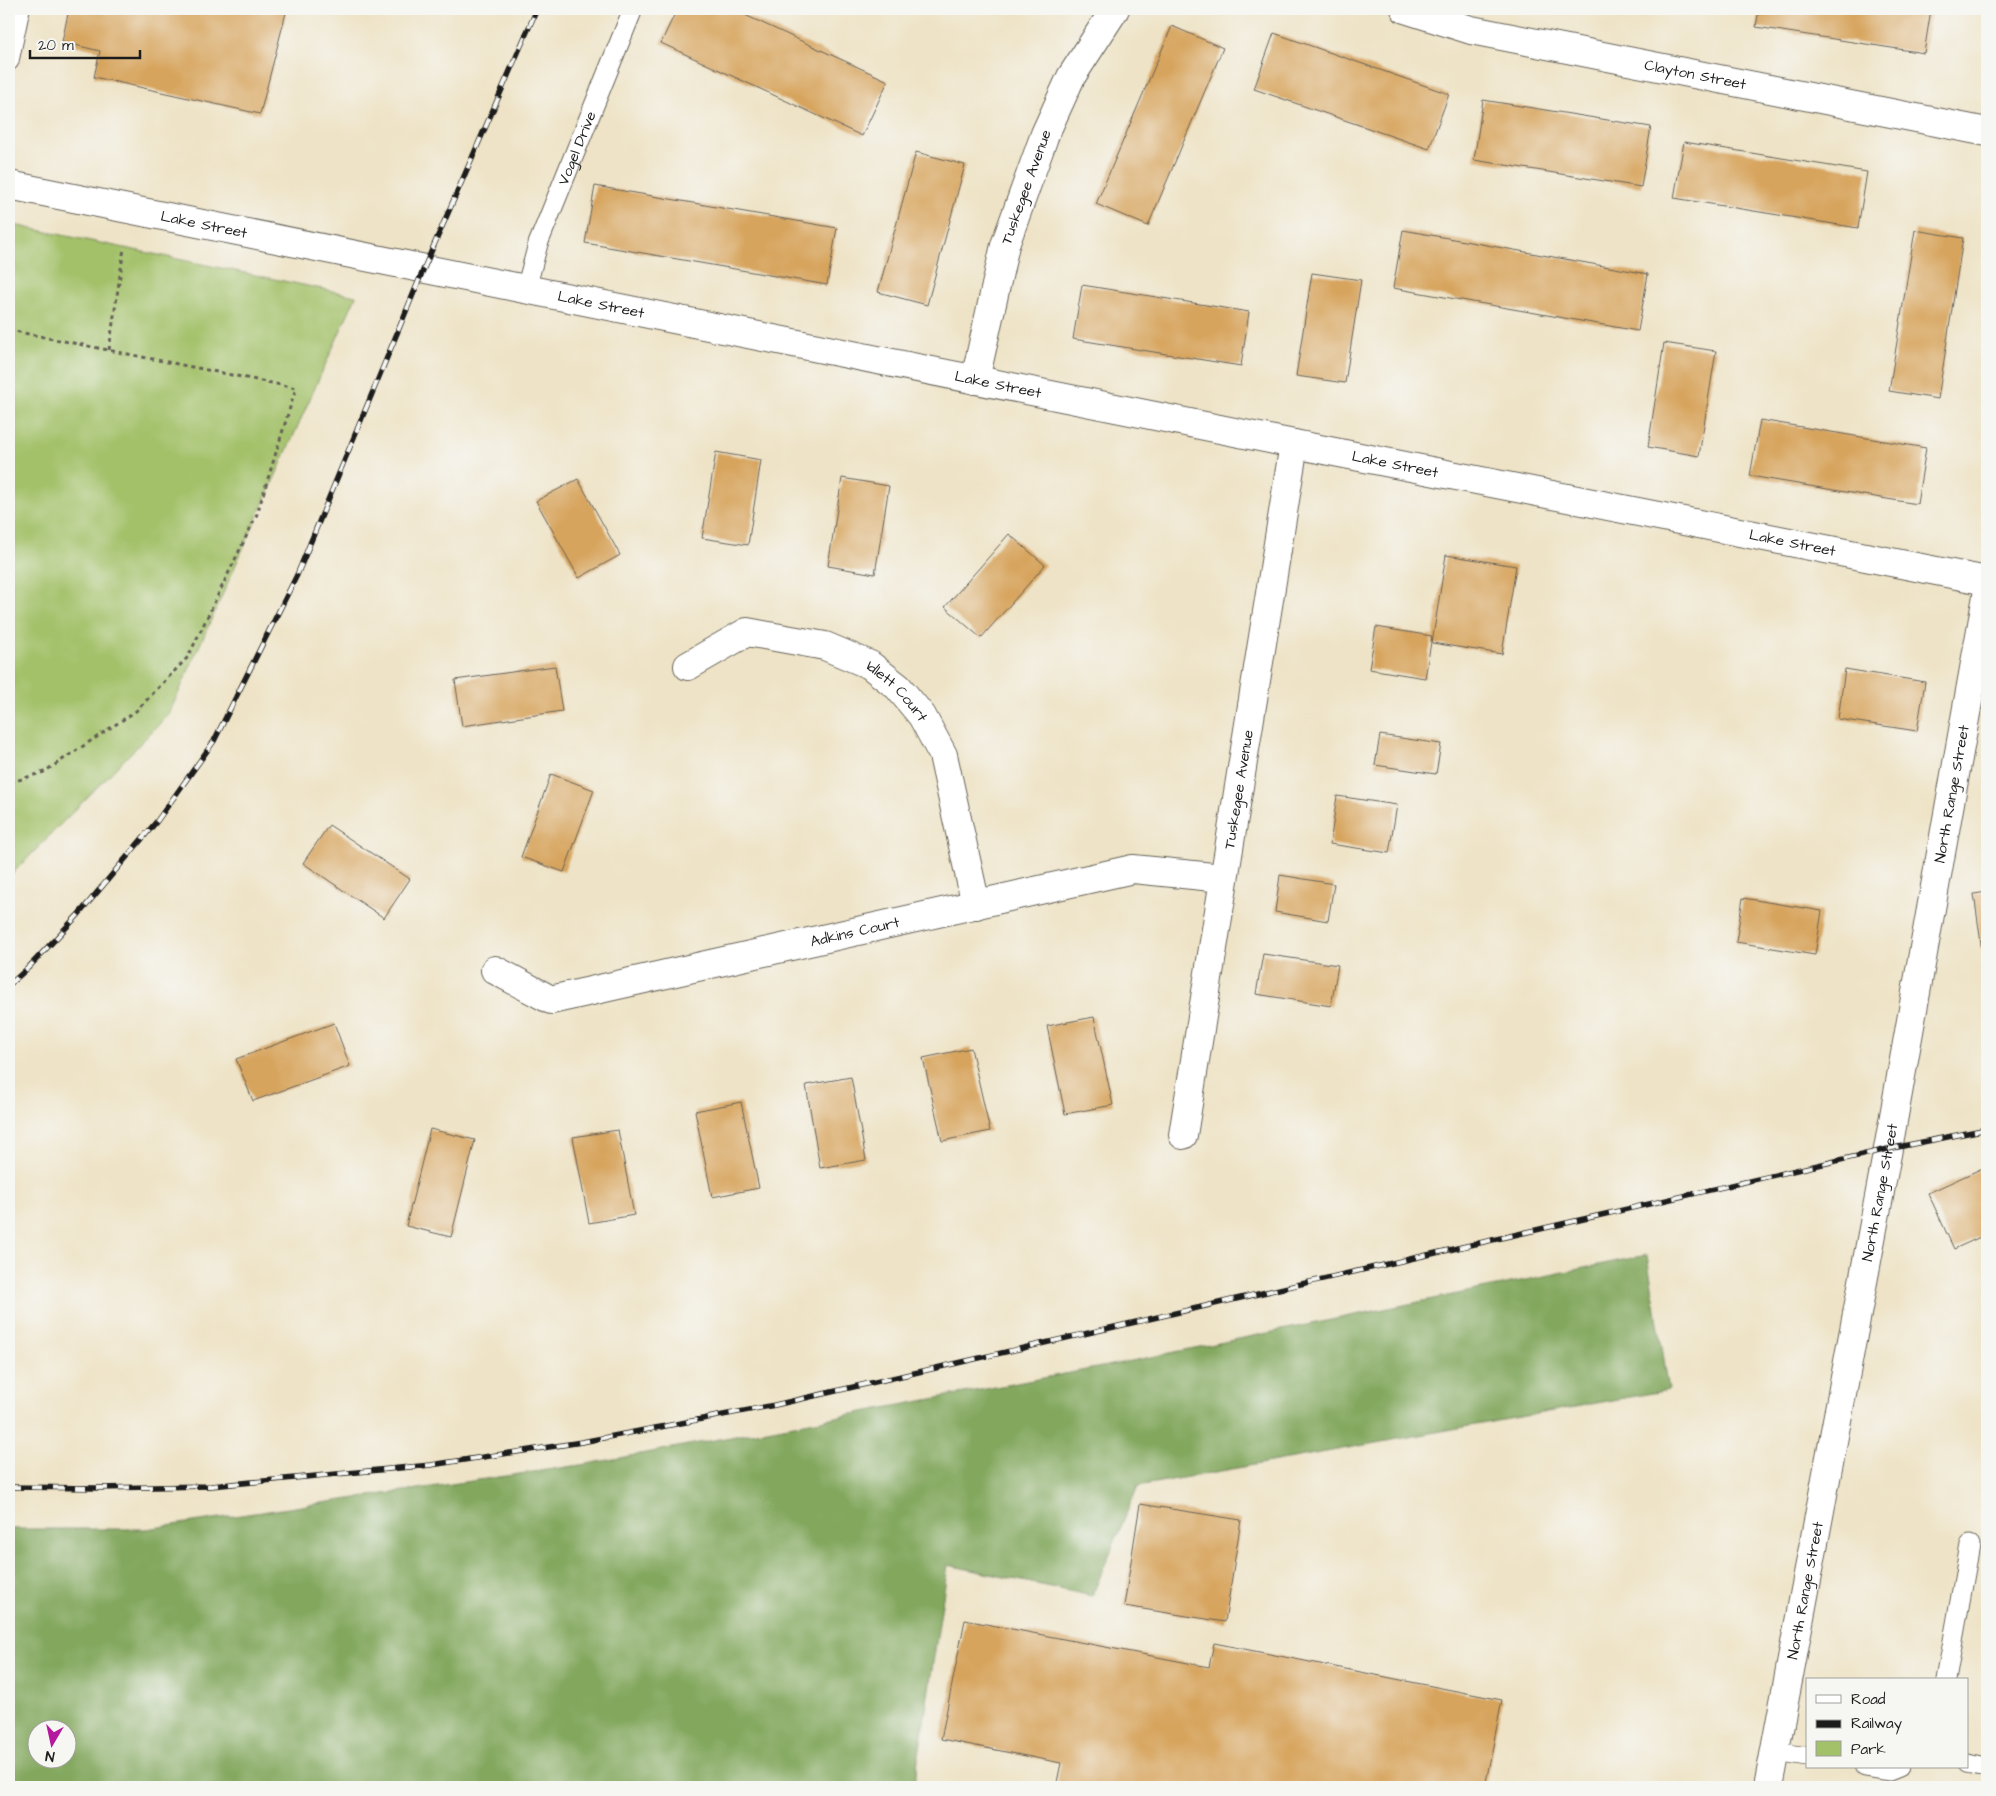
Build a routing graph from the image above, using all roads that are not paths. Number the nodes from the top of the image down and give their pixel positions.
1 (20, 9) edge
2 (633, 9) edge
3 (1115, 9) edge
4 (1405, 9) edge
5 (9, 61) edge
6 (1987, 132) edge
7 (9, 185) edge
8 (526, 289) junction
9 (975, 380) junction
10 (1294, 444) junction
11 (1987, 581) edge
12 (1987, 596) edge
13 (688, 666) dead end
14 (1224, 878) junction
15 (976, 904) junction
16 (495, 970) dead end
17 (1183, 1135) dead end
18 (1970, 1545) dead end
19 (1946, 1678) edge
20 (1775, 1752) junction
21 (1806, 1757) edge
22 (1968, 1763) edge
23 (1987, 1767) edge
24 (1871, 1768) edge
25 (1896, 1768) edge
26 (1768, 1787) edge

1 - 5 lane
2 - 8 lane, Vogel Drive
3 - 9 street, Tuskegee Avenue
4 - 6 street, Clayton Street
7 - 8 street, Lake Street
8 - 9 street, Lake Street
9 - 10 street, Lake Street
10 - 11 street, Lake Street
10 - 14 street, Tuskegee Avenue
12 - 20 street, North Range Street
13 - 15 street, Idlett Court
14 - 15 street, Adkins Court
14 - 17 street, Tuskegee Avenue
15 - 16 street, Adkins Court
18 - 19 lane
20 - 21 lane
20 - 26 street, North Range Street
22 - 23 lane
24 - 25 lane

